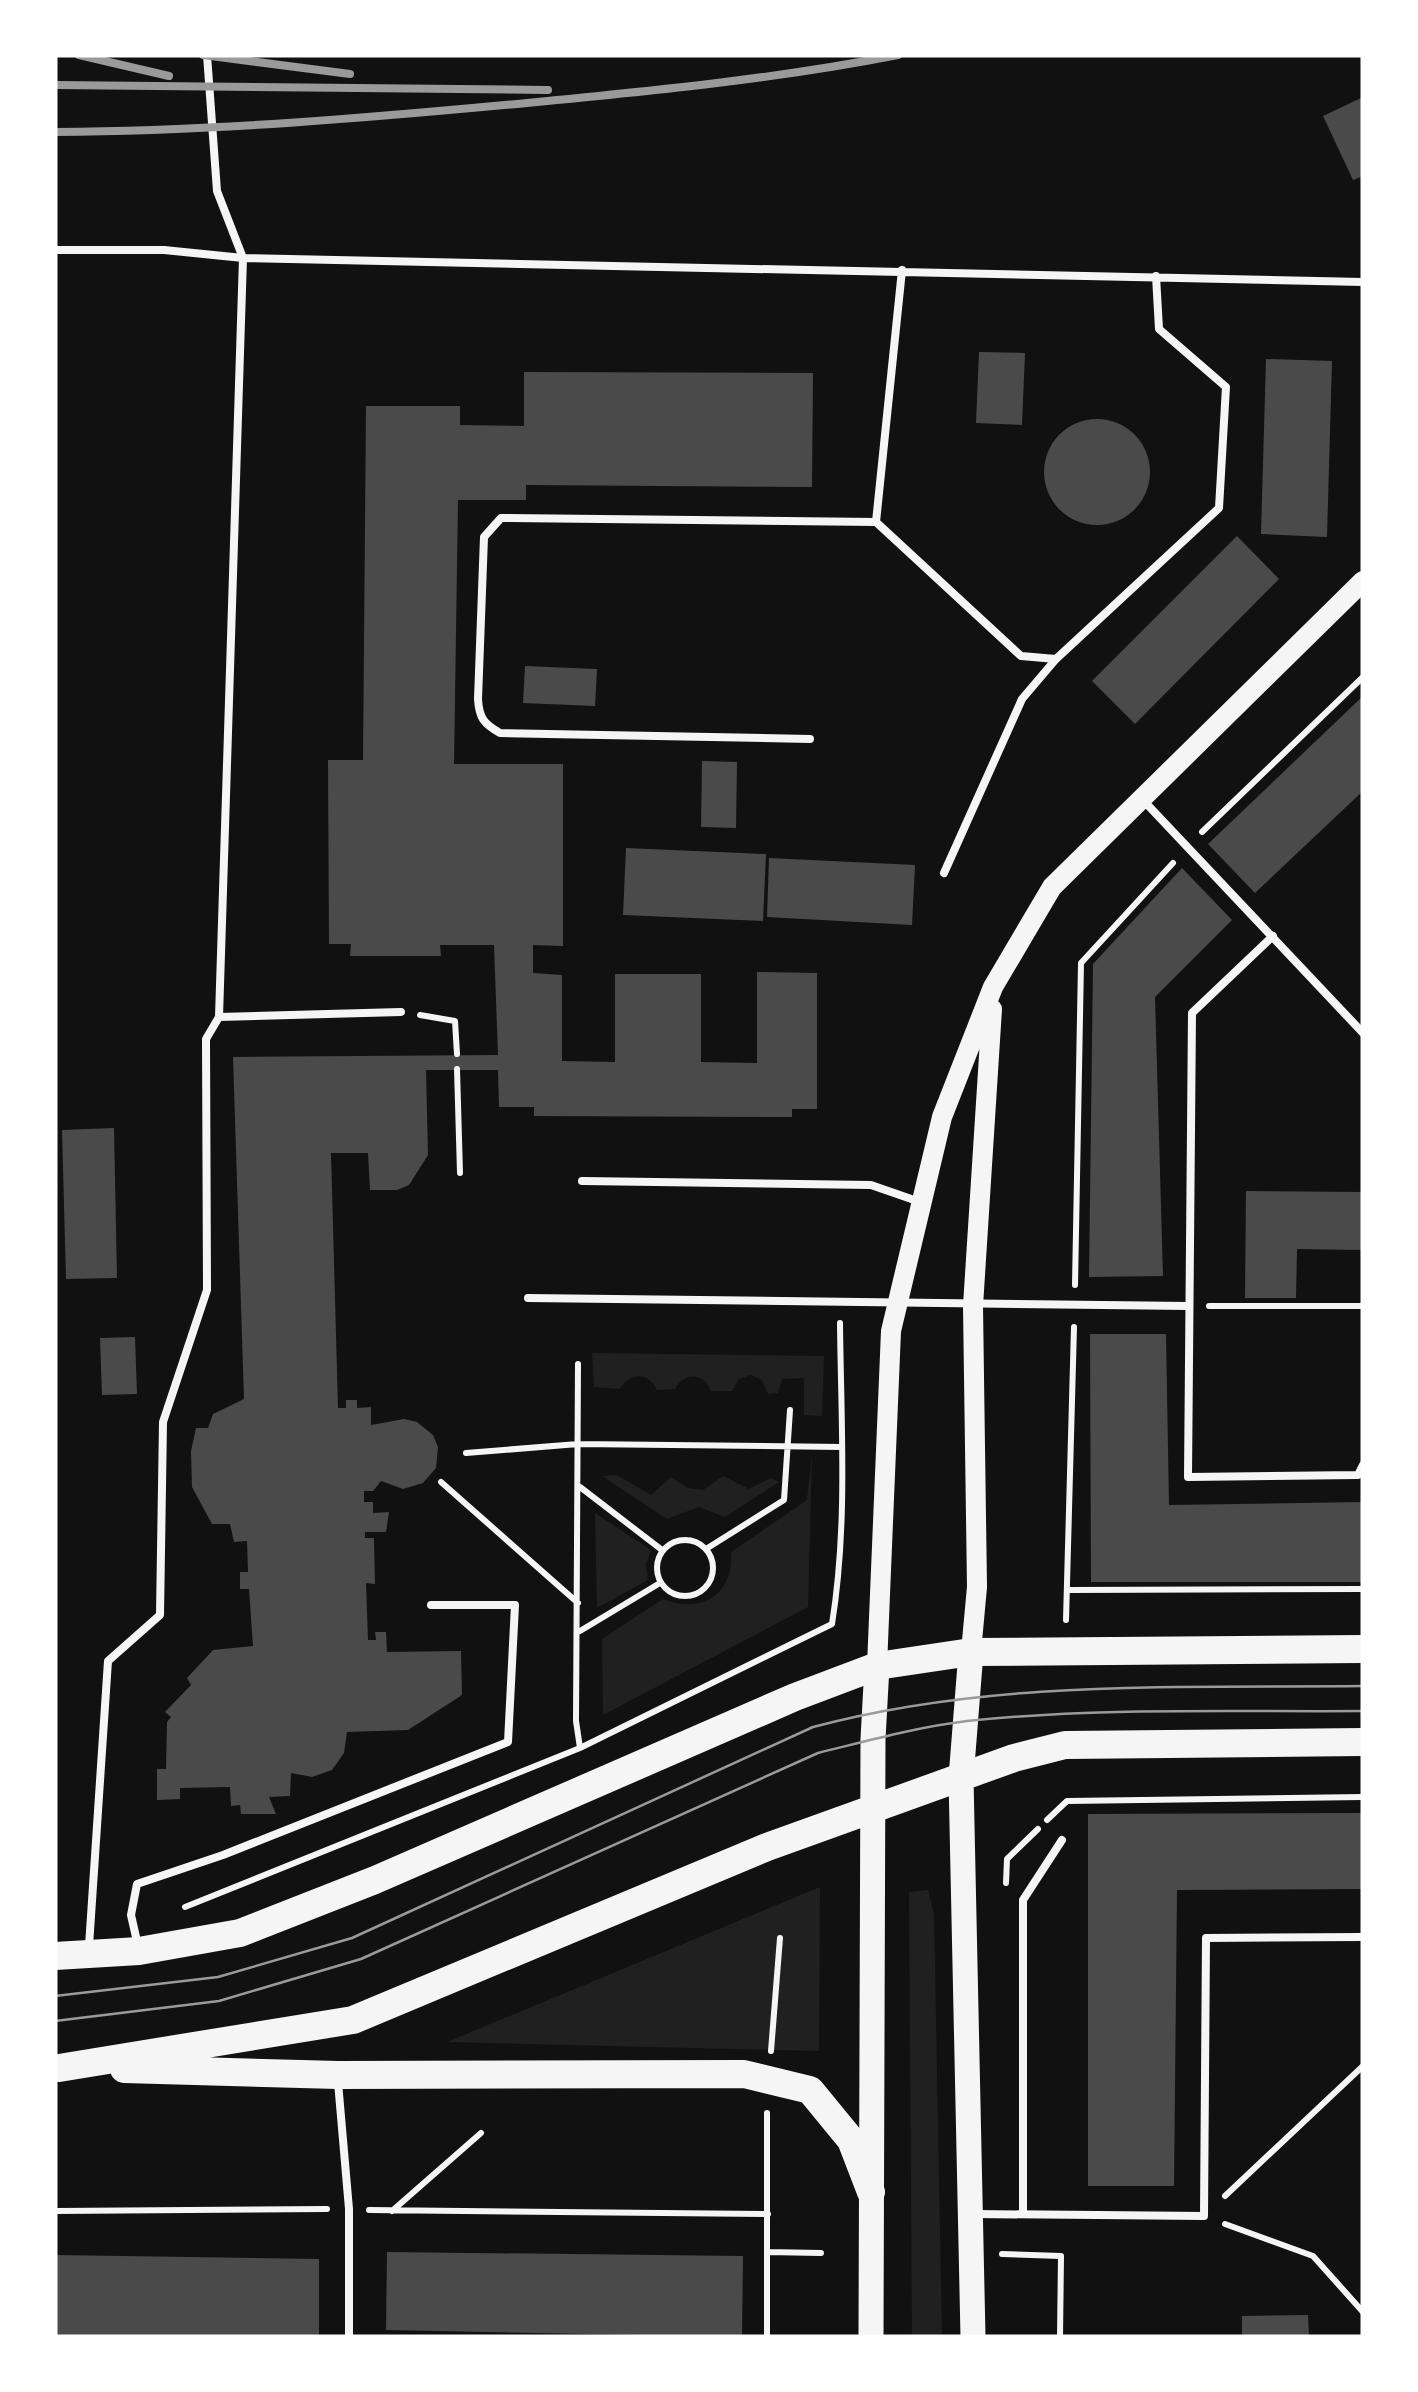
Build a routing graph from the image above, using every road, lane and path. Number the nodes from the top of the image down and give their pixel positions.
1 (207, 55) edge
2 (55, 250) edge
3 (243, 258) junction
4 (902, 270) junction
5 (1156, 276) junction
6 (1363, 282) edge
7 (876, 522) junction
8 (1363, 580) edge
9 (1056, 659) junction
10 (1363, 677) edge
11 (810, 739) dead end
12 (1140, 798) junction
13 (1189, 845) junction
14 (944, 873) dead end
15 (1273, 936) junction
16 (993, 987) junction
17 (401, 1012) joint
18 (220, 1017) junction
19 (1363, 1033) edge
20 (457, 1054) dead end
21 (457, 1069) dead end
22 (460, 1174) dead end
23 (582, 1180) dead end
24 (922, 1203) junction
25 (528, 1298) dead end
26 (840, 1302) junction
27 (896, 1305) junction
28 (972, 1306) junction
29 (1074, 1306) junction
30 (1188, 1306) junction
31 (1363, 1306) edge
32 (578, 1364) dead end
33 (790, 1410) dead end
34 (578, 1444) junction
35 (787, 1447) junction
36 (842, 1447) junction
37 (466, 1453) dead end
38 (1363, 1465) edge
39 (440, 1482) dead end
40 (580, 1487) junction
41 (706, 1549) junction
42 (662, 1550) junction
43 (660, 1583) junction
44 (1070, 1590) junction
45 (1363, 1590) edge
46 (579, 1604) junction
47 (431, 1605) dead end
48 (1065, 1627) dead end
49 (580, 1631) junction
50 (1363, 1649) edge
51 (971, 1652) junction
52 (877, 1666) junction
53 (1363, 1742) edge
54 (580, 1748) junction
55 (961, 1778) junction
56 (1363, 1797) edge
57 (1067, 1801) dead end
58 (873, 1806) junction
59 (1062, 1840) dead end
60 (131, 1916) junction
61 (1363, 1937) edge
62 (139, 1950) junction
63 (88, 1954) junction
64 (55, 1956) edge
65 (1363, 2066) edge
66 (57, 2068) edge
67 (338, 2075) junction
68 (480, 2133) dead end
69 (872, 2192) junction
70 (348, 2209) junction
71 (55, 2211) edge
72 (392, 2212) junction
73 (971, 2214) junction
74 (1023, 2214) junction
75 (1204, 2216) junction
76 (767, 2252) junction
77 (821, 2253) dead end
78 (1363, 2312) edge
79 (349, 2337) edge
80 (767, 2337) edge
81 (871, 2337) edge
82 (973, 2337) edge

1 - 3 lane
2 - 3 lane
3 - 4 lane
3 - 18 lane
4 - 5 lane
4 - 7 lane
5 - 6 lane
5 - 9 lane
7 - 9 lane
7 - 11 lane
8 - 12 main road
9 - 14 lane
10 - 13 path
12 - 13 lane
12 - 16 main road
13 - 15 lane
13 - 29 path
15 - 19 lane
15 - 30 lane
16 - 24 main road
16 - 28 main road
17 - 18 lane
17 - 20 path
18 - 63 lane
21 - 22 path
23 - 24 lane
24 - 27 main road
25 - 26 lane
26 - 27 lane
26 - 36 path
27 - 28 lane
27 - 52 main road
28 - 29 lane
28 - 51 main road
29 - 30 lane
29 - 44 path
30 - 31 path
30 - 38 lane
32 - 34 path
33 - 35 path
34 - 35 path
34 - 37 path
34 - 40 path
35 - 36 path
35 - 41 path
36 - 54 path
39 - 46 path
40 - 42 path
40 - 46 path
41 - 42 path
41 - 43 path
42 - 43 path
43 - 49 path
44 - 45 path
44 - 48 path
46 - 49 path
47 - 60 lane
49 - 54 path
50 - 51 highway
51 - 52 highway
51 - 55 main road
52 - 58 main road
52 - 62 highway
53 - 55 highway
54 - 60 path
55 - 58 highway
55 - 73 main road
56 - 57 path
58 - 66 highway
58 - 69 main road
59 - 74 lane
60 - 62 lane
61 - 75 lane
62 - 63 highway
63 - 64 highway
65 - 75 path
66 - 67 highway
67 - 69 highway
67 - 70 lane
68 - 72 path
69 - 81 main road
70 - 71 path
70 - 72 path
70 - 79 lane
72 - 76 path
73 - 74 lane
73 - 82 main road
74 - 75 lane
75 - 78 path
76 - 77 path
76 - 80 path

